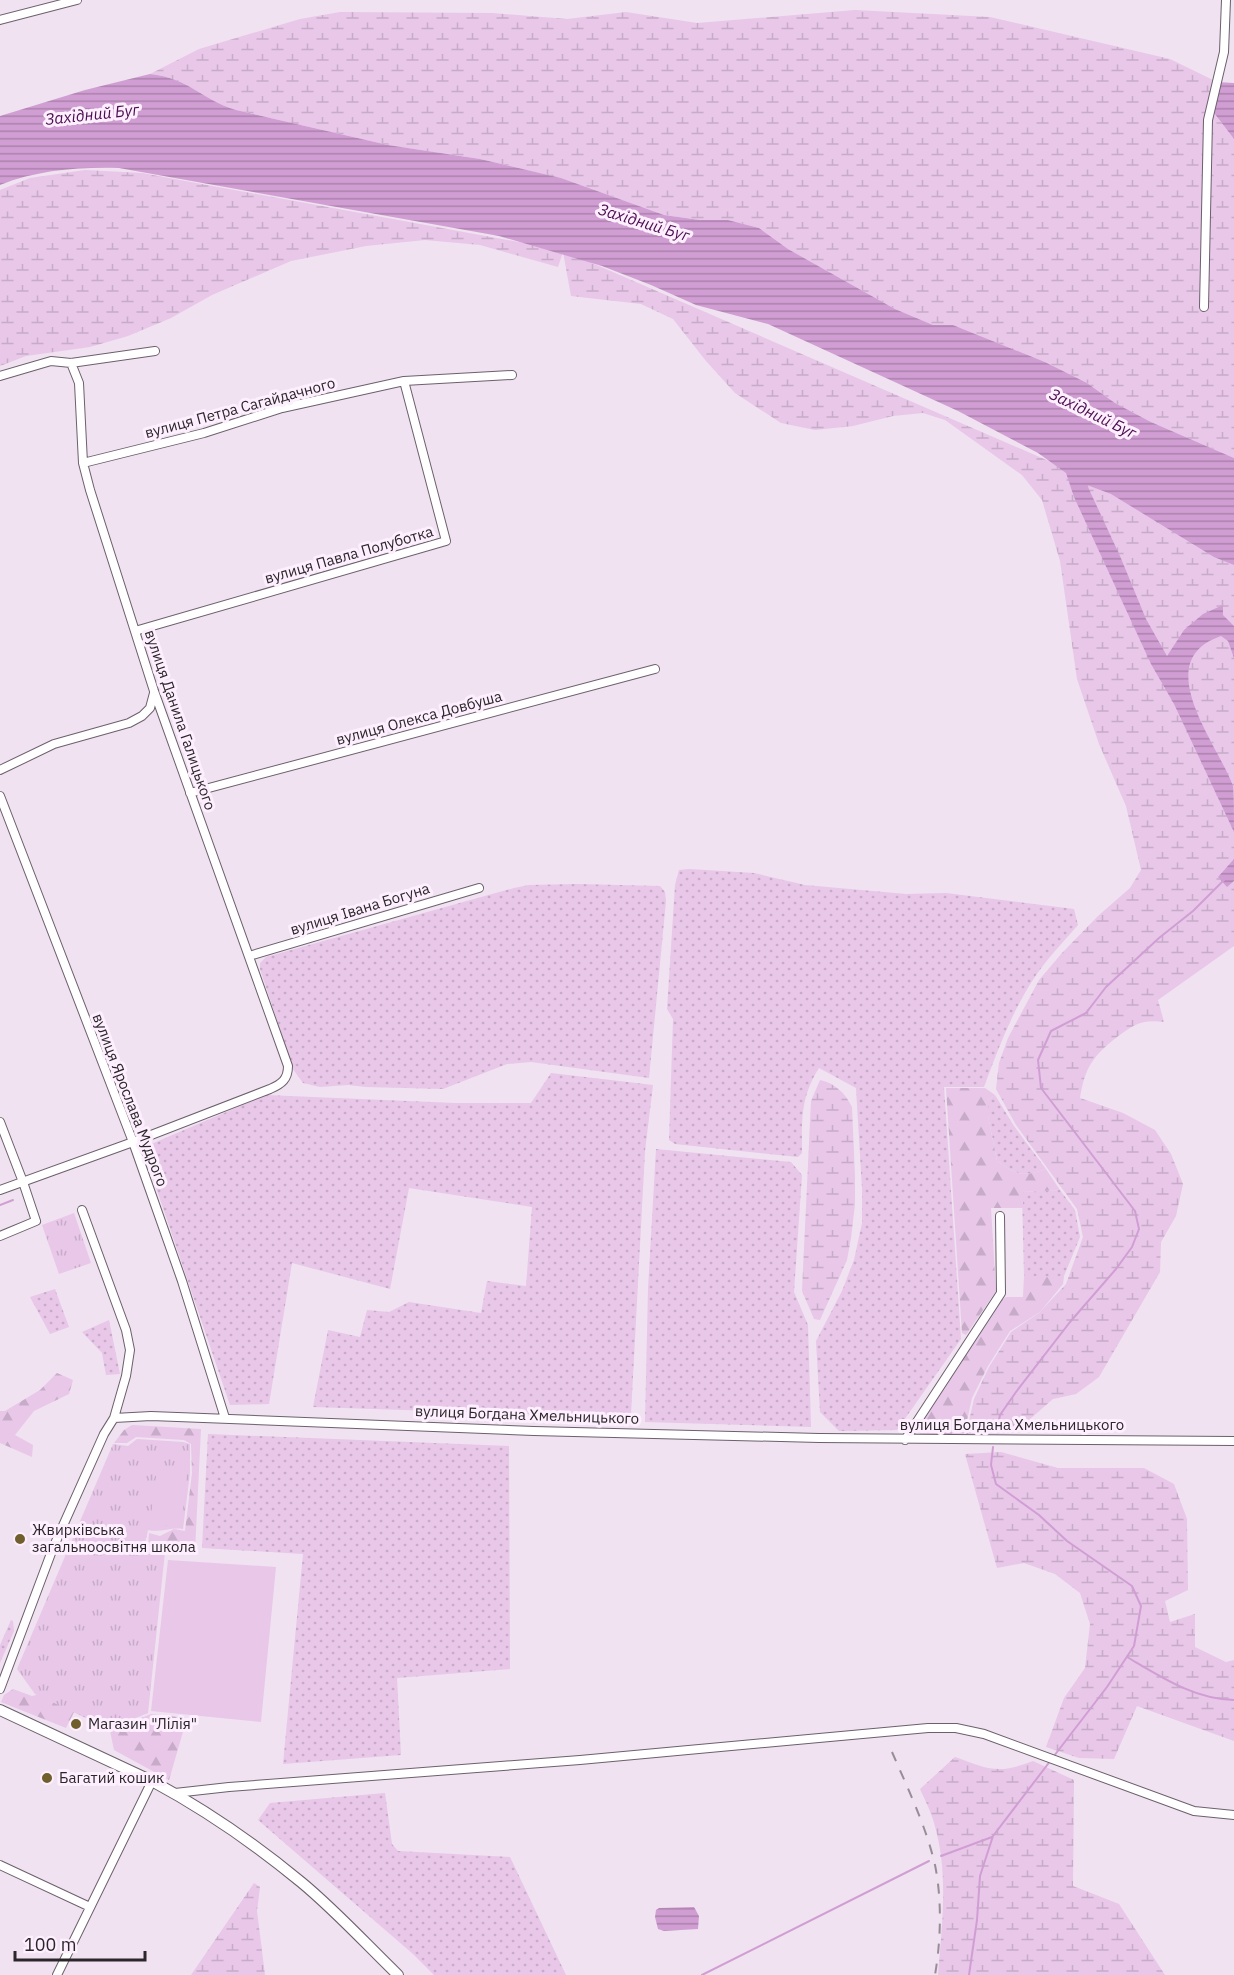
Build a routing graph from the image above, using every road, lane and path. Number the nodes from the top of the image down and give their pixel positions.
1 (77, 0) edge
2 (1226, 0) edge
3 (0, 20) edge
4 (1204, 307) dead end
5 (155, 351) dead end
6 (71, 363) junction
7 (512, 375) dead end
8 (0, 376) edge
9 (405, 381) junction
10 (83, 463) junction
11 (135, 631) junction
12 (655, 669) dead end
13 (154, 691) junction
14 (0, 770) edge
15 (190, 793) junction
16 (0, 796) edge
17 (479, 888) dead end
18 (249, 956) junction
19 (0, 1122) edge
20 (133, 1142) junction
21 (24, 1182) junction
22 (0, 1190) edge
23 (82, 1210) dead end
24 (1000, 1216) dead end
25 (0, 1236) edge
26 (114, 1418) junction
27 (225, 1418) junction
28 (905, 1440) junction
29 (1234, 1441) edge
30 (0, 1689) edge
31 (0, 1710) edge
32 (152, 1781) junction
33 (175, 1793) junction
34 (1234, 1815) edge
35 (0, 1865) edge
36 (90, 1907) junction
37 (57, 1975) edge
38 (398, 1975) edge

1 - 3 street
2 - 4 street
5 - 6 street
6 - 8 street
6 - 10 street, вулиця Данила Галицького
7 - 9 street, вулиця Петра Сагайдачного
9 - 10 street, вулиця Петра Сагайдачного
9 - 11 street, вулиця Павла Полуботка
10 - 11 street, вулиця Данила Галицького
11 - 13 street, вулиця Данила Галицького
12 - 15 street, вулиця Олекса Довбуша
13 - 14 street
13 - 15 street, вулиця Данила Галицького
15 - 18 street, вулиця Данила Галицького
16 - 20 street, вулиця Ярослава Мудрого
17 - 18 street, вулиця Івана Богуна
18 - 20 street, вулиця Данила Галицького
19 - 21 street
20 - 21 street
20 - 27 street, вулиця Ярослава Мудрого
21 - 22 street
21 - 25 street
23 - 26 street
24 - 28 street
26 - 27 street, вулиця Богдана Хмельницького
26 - 30 street
27 - 28 street, вулиця Богдана Хмельницького
28 - 29 street, вулиця Богдана Хмельницького
31 - 32 street
32 - 33 street
32 - 36 street
33 - 34 street
33 - 38 street
35 - 36 street
36 - 37 street

